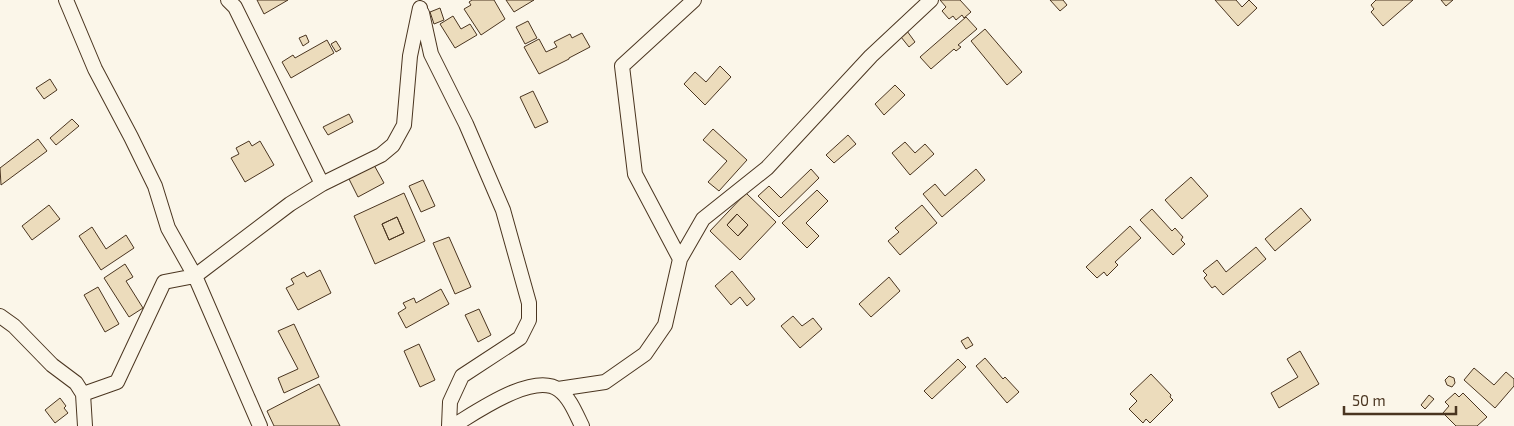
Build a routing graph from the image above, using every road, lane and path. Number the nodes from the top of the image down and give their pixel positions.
1 (66, 0) edge
2 (228, 0) edge
3 (694, 0) edge
4 (931, 0) edge
5 (418, 4) edge
6 (322, 184) junction
7 (680, 259) junction
8 (195, 276) junction
9 (0, 316) edge
10 (558, 389) junction
11 (83, 394) junction
12 (85, 426) edge
13 (260, 426) edge
14 (451, 426) edge
15 (582, 426) edge

1 - 8 street
2 - 6 street
3 - 7 street
4 - 7 street
5 - 6 street
5 - 14 street
6 - 8 street
7 - 10 street
8 - 11 street
8 - 13 street
9 - 11 street
10 - 14 street
10 - 15 street
11 - 12 street

